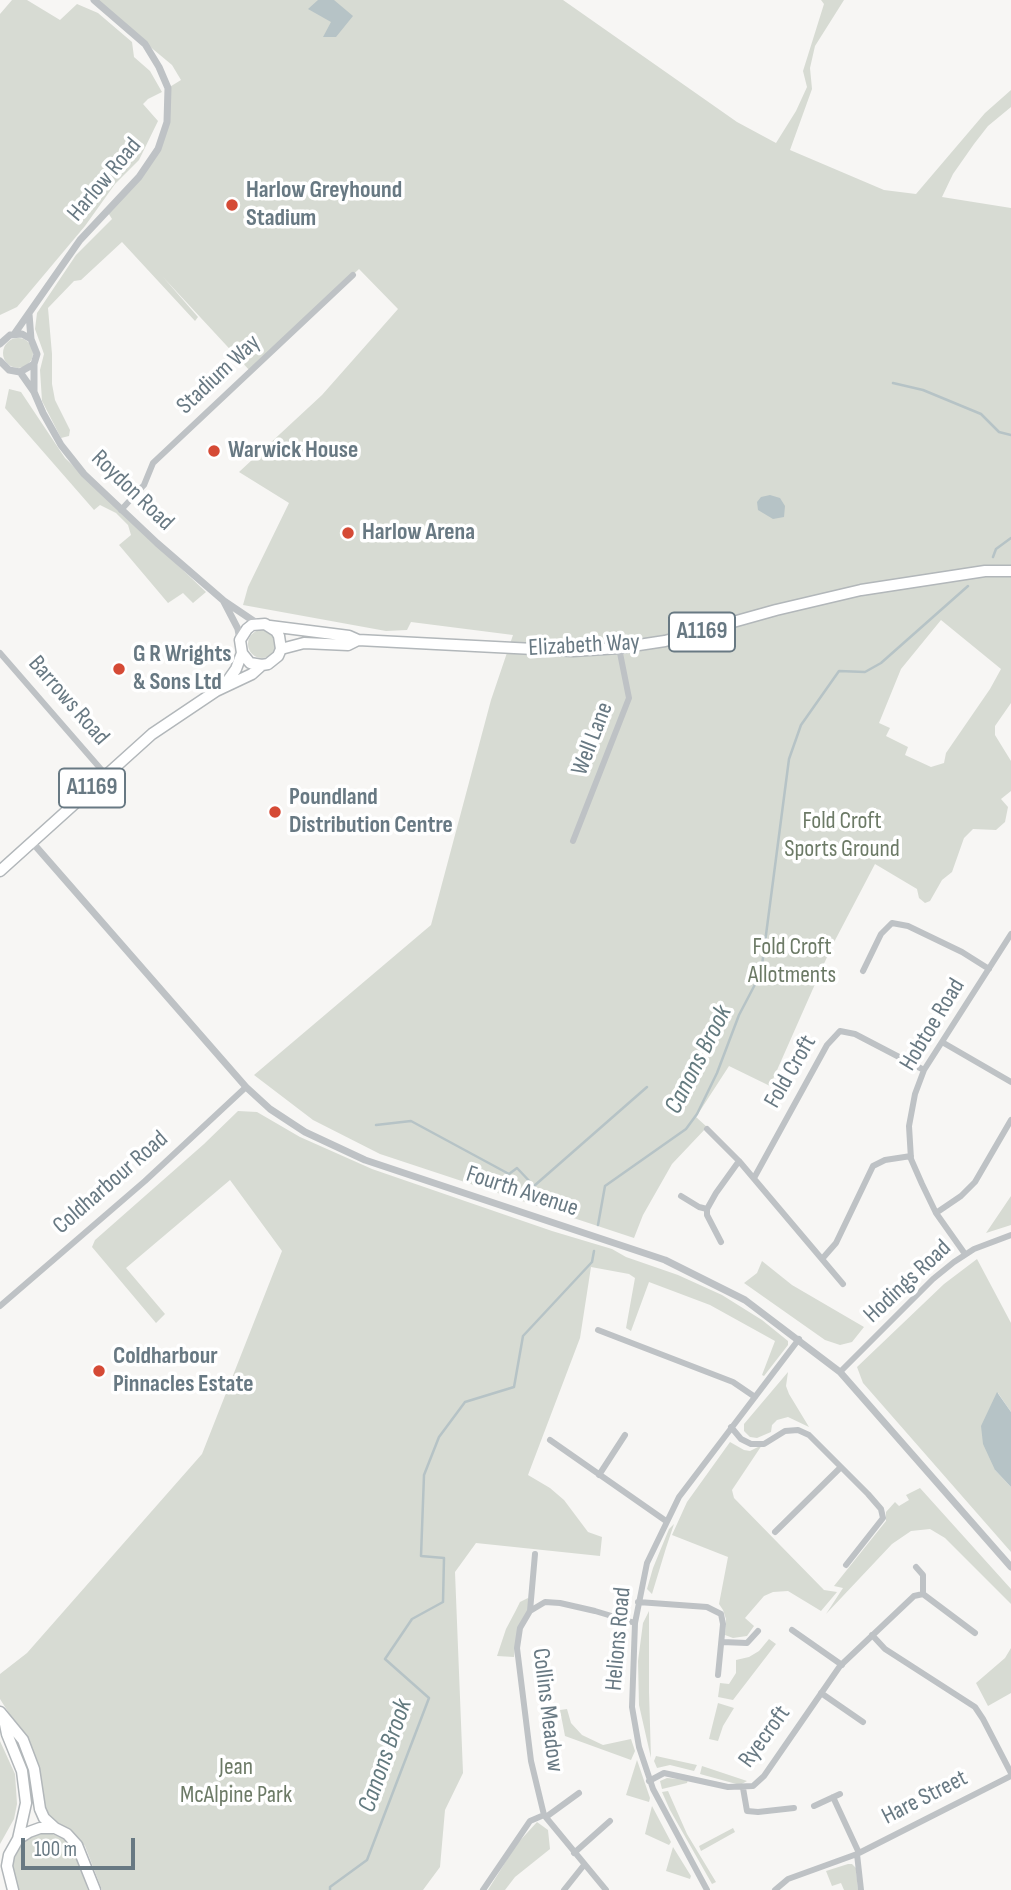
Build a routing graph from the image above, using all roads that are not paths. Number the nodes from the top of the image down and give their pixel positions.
1 (94, 0) edge
2 (353, 275) dead end
3 (29, 314) junction
4 (15, 333) junction
5 (31, 339) junction
6 (1, 342) edge
7 (2, 365) edge
8 (34, 365) junction
9 (20, 372) junction
10 (34, 392) junction
11 (121, 510) junction
12 (1011, 571) edge
13 (224, 601) junction
14 (259, 624) junction
15 (271, 626) junction
16 (240, 640) junction
17 (358, 640) junction
18 (619, 648) junction
19 (281, 649) junction
20 (0, 653) edge
21 (242, 653) junction
22 (262, 665) junction
23 (225, 686) junction
24 (106, 775) junction
25 (573, 841) dead end
26 (32, 842) junction
27 (0, 871) edge
28 (1011, 934) edge
29 (989, 969) junction
30 (863, 971) dead end
31 (942, 1042) junction
32 (924, 1070) junction
33 (1011, 1082) edge
34 (246, 1087) junction
35 (1011, 1120) edge
36 (708, 1129) dead end
37 (911, 1156) junction
38 (739, 1161) junction
39 (754, 1178) junction
40 (681, 1196) dead end
41 (707, 1209) junction
42 (936, 1213) junction
43 (1011, 1235) edge
44 (721, 1242) dead end
45 (965, 1254) junction
46 (822, 1259) junction
47 (843, 1284) dead end
48 (0, 1306) edge
49 (598, 1330) dead end
50 (799, 1339) junction
51 (840, 1372) junction
52 (755, 1397) junction
53 (731, 1427) junction
54 (625, 1435) dead end
55 (550, 1440) dead end
56 (841, 1467) junction
57 (599, 1475) junction
58 (666, 1521) junction
59 (775, 1532) dead end
60 (535, 1554) dead end
61 (846, 1565) dead end
62 (916, 1567) dead end
63 (1011, 1567) edge
64 (923, 1594) junction
65 (638, 1602) junction
66 (530, 1611) junction
67 (635, 1623) junction
68 (758, 1630) dead end
69 (792, 1630) dead end
70 (975, 1633) dead end
71 (872, 1635) junction
72 (722, 1642) junction
73 (842, 1665) junction
74 (718, 1675) dead end
75 (821, 1693) junction
76 (2, 1715) edge
77 (863, 1722) dead end
78 (1011, 1775) edge
79 (649, 1781) junction
80 (743, 1788) junction
81 (579, 1793) dead end
82 (814, 1806) dead end
83 (794, 1808) dead end
84 (545, 1816) junction
85 (610, 1821) dead end
86 (55, 1828) junction
87 (19, 1839) junction
88 (574, 1853) junction
89 (858, 1854) junction
90 (8, 1859) junction
91 (584, 1865) junction
92 (0, 1870) edge
93 (13, 1890) edge
94 (95, 1890) edge
95 (483, 1890) edge
96 (564, 1890) edge
97 (606, 1890) edge
98 (707, 1890) edge
99 (775, 1890) edge
100 (860, 1890) edge

1 - 3 street, Harlow Road
2 - 11 street, Stadium Way
3 - 4 street, Harlow Road
3 - 5 street
4 - 5 street
4 - 6 street
5 - 8 street, Roydon Road
7 - 9 street
8 - 9 street
8 - 10 street, Roydon Road
9 - 10 street, Roydon Road
10 - 11 street, Roydon Road
11 - 13 street, Roydon Road
12 - 18 main road, Elizabeth Way / A1169
13 - 14 street, Roydon Road
13 - 16 street, Roydon Road
14 - 15 main road
14 - 16 main road
15 - 17 main road, Elizabeth Way / A1169
15 - 19 main road
16 - 21 main road
17 - 18 main road, Elizabeth Way / A1169
17 - 19 main road, Elizabeth Way / A1169
18 - 25 street, Well Lane
19 - 22 main road
20 - 24 street, Barrows Road
21 - 22 main road
21 - 23 main road, A1169
22 - 23 main road, A1169
23 - 24 main road, A1169
24 - 26 main road, A1169
26 - 27 main road, A1169
26 - 34 street, Fourth Avenue
28 - 29 street, Hobtoe Road
29 - 30 street
29 - 31 street, Hobtoe Road
31 - 32 street, Hobtoe Road
31 - 33 street
32 - 37 street, Hobtoe Road
32 - 39 street, Fold Croft
34 - 48 street, Coldharbour Road
34 - 50 street, Fourth Avenue
35 - 42 street
36 - 38 street
37 - 42 street, Hobtoe Road
37 - 46 street
38 - 39 street
38 - 41 street
39 - 46 street
40 - 41 street
41 - 44 street
42 - 45 street, Hobtoe Road
43 - 45 street, Hodings Road
45 - 51 street, Hodings Road
46 - 47 street
49 - 52 street
50 - 51 street, Fourth Avenue
50 - 52 street, Helions Road
51 - 63 street, Fourth Avenue
52 - 53 street, Helions Road
53 - 56 street
53 - 58 street, Helions Road
54 - 57 street
55 - 57 street
56 - 59 street
56 - 61 street
57 - 58 street
58 - 65 street, Helions Road
60 - 66 street, Collins Meadow
62 - 64 street
64 - 70 street
64 - 71 street, Ryecroft
65 - 67 street, Helions Road
65 - 72 street
66 - 67 street
66 - 84 street, Collins Meadow
67 - 79 street, Helions Road
68 - 72 street
69 - 73 street
71 - 73 street, Ryecroft
71 - 78 street, Hare Street
72 - 74 street
73 - 75 street, Ryecroft
75 - 77 street, Ryecroft
75 - 80 street, Ryecroft
76 - 86 main road
76 - 87 main road
78 - 89 street, Hare Street
79 - 80 street, Ryecroft
79 - 98 street, Helions Road
80 - 83 street
81 - 84 street, Collins Meadow
82 - 89 street
84 - 88 street, Collins Meadow
84 - 95 street, Collins Meadow
85 - 88 street
86 - 87 main road
86 - 94 main road
87 - 90 main road
88 - 91 street, Collins Meadow
89 - 99 street, Hare Street
89 - 100 street
90 - 92 street
90 - 93 main road
91 - 96 street
91 - 97 street, Collins Meadow

